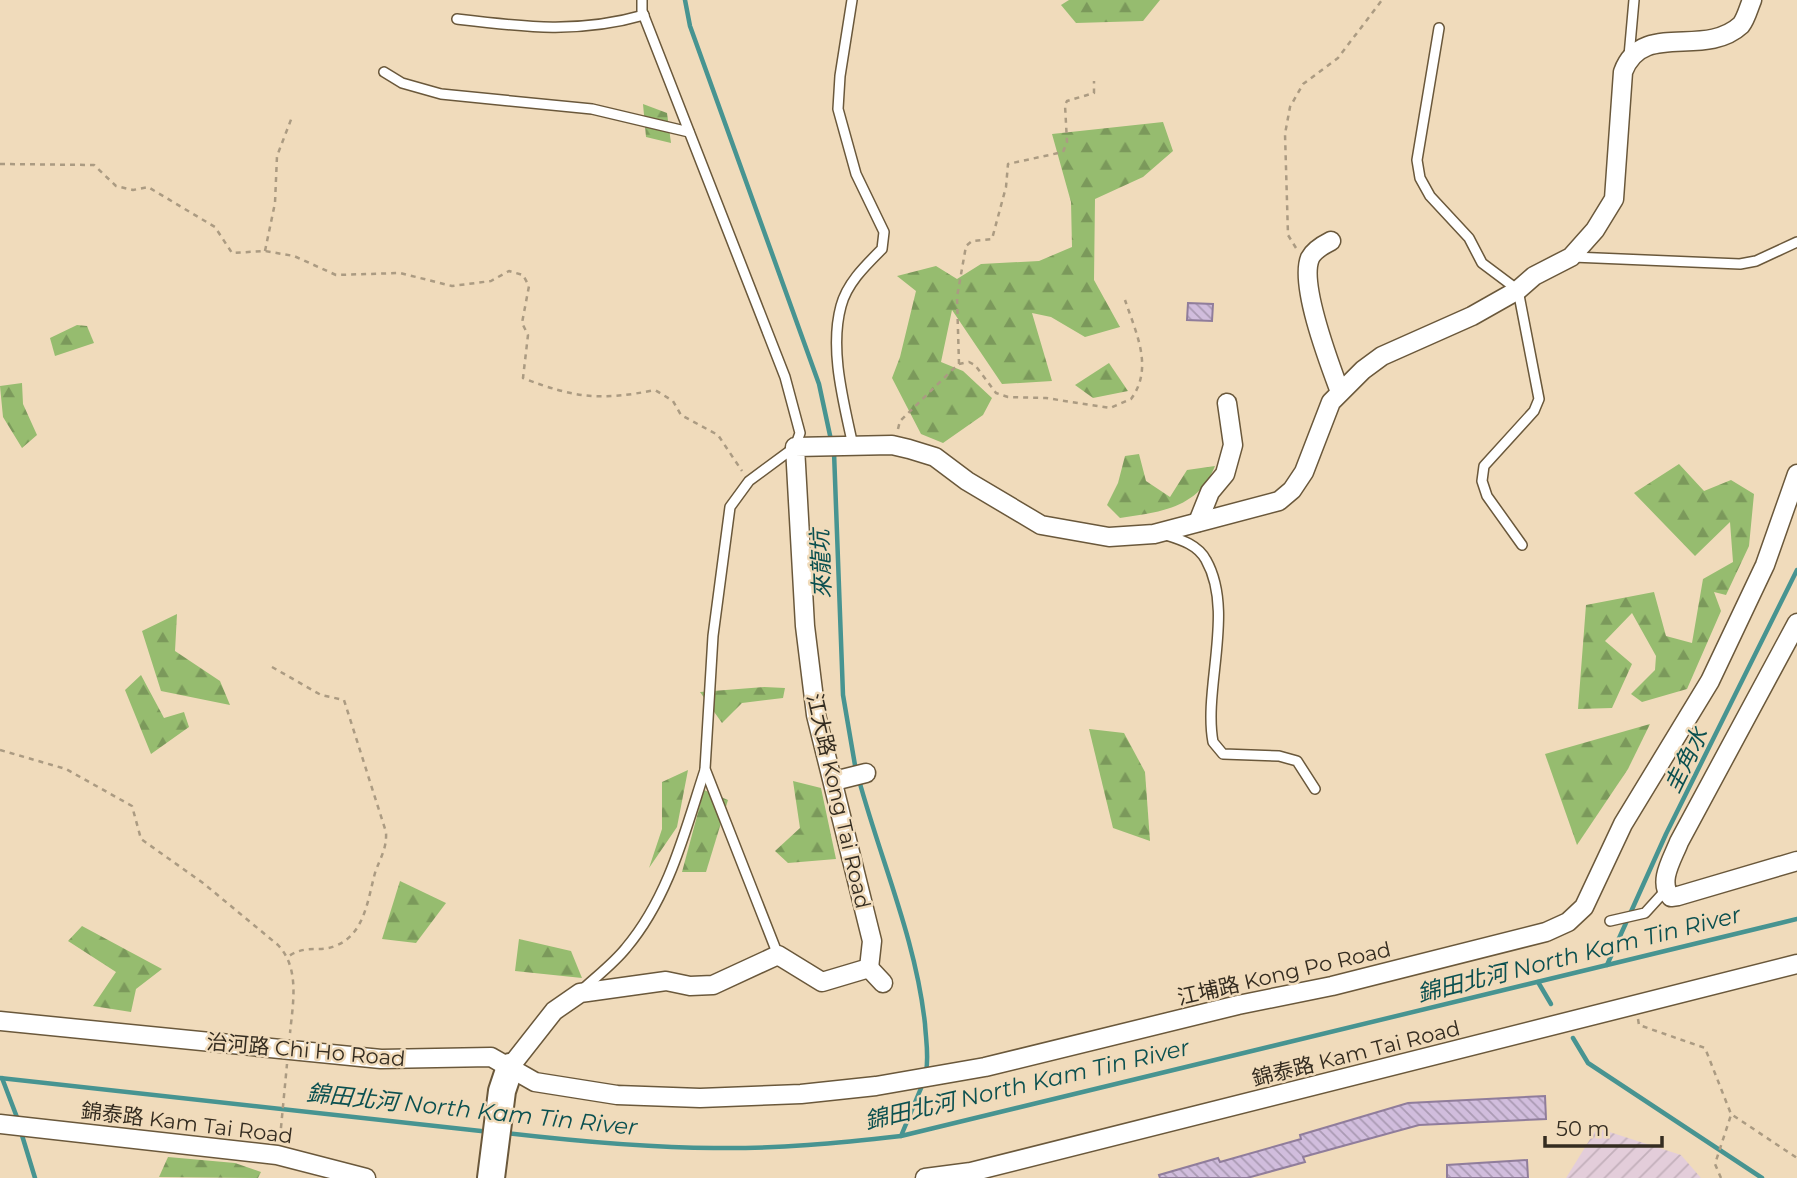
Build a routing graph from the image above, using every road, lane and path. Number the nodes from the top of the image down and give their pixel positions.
1 (642, 0) edge
2 (852, 0) edge
3 (1382, 0) edge
4 (1634, 0) edge
5 (1752, 0) edge
6 (644, 15) junction
7 (457, 19) dead end
8 (1439, 27) dead end
9 (1629, 56) junction
10 (384, 72) dead end
11 (1094, 81) dead end
12 (292, 117) dead end
13 (690, 132) junction
14 (0, 164) edge
15 (1331, 241) dead end
16 (1797, 242) edge
17 (265, 251) junction
18 (1571, 257) junction
19 (1307, 270) junction
20 (1518, 290) junction
21 (1125, 300) dead end
22 (959, 364) junction
23 (1340, 392) junction
24 (1227, 403) dead end
25 (848, 445) junction
26 (892, 445) junction
27 (803, 447) junction
28 (1797, 474) edge
29 (749, 481) junction
30 (1198, 522) junction
31 (1154, 534) junction
32 (1522, 545) dead end
33 (1797, 623) edge
34 (272, 667) dead end
35 (0, 750) edge
36 (705, 769) junction
37 (866, 773) dead end
38 (834, 781) junction
39 (1315, 789) dead end
40 (1797, 861) edge
41 (1672, 893) junction
42 (1610, 921) dead end
43 (778, 955) junction
44 (289, 956) junction
45 (1797, 964) edge
46 (869, 968) junction
47 (883, 983) dead end
48 (580, 993) junction
49 (1634, 1006) junction
50 (0, 1021) edge
51 (288, 1049) junction
52 (506, 1079) junction
53 (285, 1086) dead end
54 (1731, 1114) junction
55 (0, 1125) edge
56 (279, 1143) dead end
57 (1797, 1158) edge
58 (492, 1172) edge
59 (366, 1178) edge
60 (925, 1178) edge
61 (1721, 1178) edge

1 - 6 lane
2 - 25 lane
3 - 19 path
4 - 9 lane
5 - 9 street
6 - 7 lane
6 - 13 lane
8 - 20 lane
9 - 18 street
10 - 13 lane
11 - 22 path
12 - 17 path
13 - 27 lane
14 - 17 path
15 - 19 street
16 - 18 lane
17 - 29 path
18 - 20 street
19 - 23 street
20 - 23 street
20 - 32 lane
21 - 22 path
22 - 26 path
23 - 30 street
24 - 30 street
25 - 26 street
25 - 27 street
26 - 31 street
27 - 29 lane
27 - 38 street, 江大路 Kong Tai Road
28 - 52 street, 江埔路 Kong Po Road
29 - 36 lane
30 - 31 street
31 - 39 lane
33 - 41 street
34 - 44 path
35 - 44 path
36 - 43 lane
36 - 48 lane
37 - 38 street
38 - 46 street, 江大路 Kong Tai Road
40 - 41 street
41 - 42 lane
43 - 46 street
43 - 48 street
44 - 51 path
45 - 49 street, 錦泰路 Kam Tai Road
46 - 47 street
48 - 52 street
49 - 54 path
49 - 60 street, 錦泰路 Kam Tai Road
50 - 51 street, 治河路 Chi Ho Road
51 - 52 street, 治河路 Chi Ho Road
52 - 58 street
53 - 56 path
54 - 57 path
54 - 61 path
55 - 59 street, 錦泰路 Kam Tai Road

